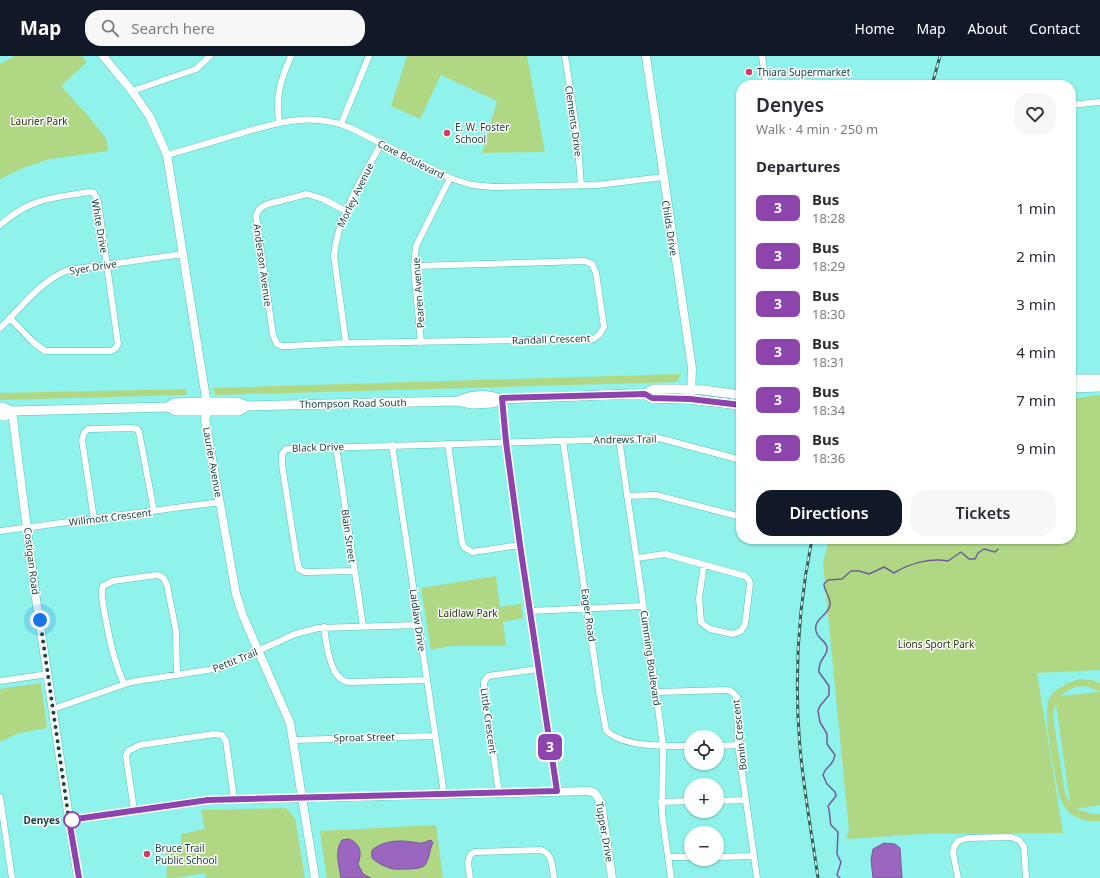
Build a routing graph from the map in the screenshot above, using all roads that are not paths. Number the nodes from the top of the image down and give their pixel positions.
1 (103, 56) edge
2 (210, 56) edge
3 (291, 56) edge
4 (369, 56) edge
5 (565, 56) edge
6 (646, 56) edge
7 (762, 56) edge
8 (765, 80) edge
9 (132, 91) junction
10 (1100, 102) edge
11 (1076, 104) edge
12 (279, 122) junction
13 (341, 124) junction
14 (381, 144) junction
15 (167, 155) junction
16 (663, 176) junction
17 (450, 178) junction
18 (582, 186) junction
19 (346, 211) junction
20 (0, 225) edge
21 (183, 254) junction
22 (108, 264) junction
23 (414, 266) junction
24 (10, 318) junction
25 (0, 328) edge
26 (346, 343) junction
27 (422, 343) junction
28 (1100, 379) edge
29 (1076, 380) edge
30 (1100, 387) edge
31 (1076, 388) edge
32 (691, 389) junction
33 (645, 394) junction
34 (736, 394) edge
35 (502, 398) junction
36 (690, 399) junction
37 (736, 404) edge
38 (207, 406) junction
39 (0, 407) edge
40 (12, 411) junction
41 (0, 416) edge
42 (619, 439) junction
43 (563, 440) junction
44 (506, 442) junction
45 (448, 444) junction
46 (392, 445) junction
47 (336, 446) junction
48 (736, 459) edge
49 (627, 496) junction
50 (220, 502) junction
51 (154, 511) junction
52 (736, 516) edge
53 (94, 519) junction
54 (28, 528) junction
55 (0, 531) edge
56 (520, 545) junction
57 (637, 558) junction
58 (704, 565) junction
59 (354, 571) junction
60 (643, 606) junction
61 (588, 608) junction
62 (530, 611) junction
63 (418, 625) junction
64 (363, 626) junction
65 (324, 627) junction
66 (259, 650) junction
67 (538, 669) junction
68 (48, 674) junction
69 (177, 675) junction
70 (427, 680) junction
71 (0, 681) edge
72 (124, 684) junction
73 (656, 692) junction
74 (53, 709) junction
75 (435, 736) junction
76 (293, 740) junction
77 (738, 745) junction
78 (663, 746) junction
79 (684, 746) edge
80 (724, 746) edge
81 (557, 791) junction
82 (499, 793) junction
83 (444, 794) junction
84 (0, 797) edge
85 (302, 798) junction
86 (234, 799) junction
87 (746, 800) junction
88 (724, 801) edge
89 (661, 802) junction
90 (684, 802) edge
91 (134, 810) junction
92 (69, 820) junction
93 (724, 856) edge
94 (754, 856) junction
95 (668, 857) junction
96 (684, 857) edge
97 (12, 878) edge
98 (78, 878) edge
99 (314, 878) edge
100 (470, 878) edge
101 (554, 878) edge
102 (612, 878) edge
103 (671, 878) edge
104 (757, 878) edge
105 (958, 878) edge
106 (1026, 878) edge

1 - 9 street, Laurier Avenue
2 - 9 street
3 - 12 street
4 - 13 street
5 - 18 street, Clements Drive
6 - 16 street, Childs Drive
7 - 8 street
9 - 15 street, Laurier Avenue
10 - 11 street
12 - 13 street, Coxe Boulevard
12 - 15 street, Coxe Boulevard
13 - 14 street, Coxe Boulevard
14 - 17 street, Coxe Boulevard
14 - 19 street, Morley Avenue
15 - 21 street, Laurier Avenue
16 - 18 street, Coxe Boulevard
16 - 32 street, Childs Drive
17 - 18 street, Coxe Boulevard
17 - 23 street, Pearen Avenue
19 - 26 street, Morley Avenue
19 - 26 street, Anderson Avenue
20 - 22 street, White Drive
21 - 22 street, Syer Drive
21 - 38 street, Laurier Avenue
22 - 24 street, Syer Drive
22 - 24 street
23 - 27 street, Pearen Avenue
23 - 27 street, Randall Crescent
24 - 25 street, Syer Drive
26 - 27 street, Randall Crescent
28 - 29 main road
30 - 31 main road
32 - 33 main road, Thompson Road South
32 - 34 main road, Thompson Road South
32 - 36 street, Childs Drive
33 - 35 main road, Thompson Road South
33 - 36 main road, Thompson Road South
35 - 38 main road, Thompson Road South
35 - 44 street
36 - 37 main road, Thompson Road South
38 - 40 main road, Thompson Road South
38 - 50 street, Laurier Avenue
39 - 40 main road, Thompson Road South
40 - 41 main road, Thompson Road South
40 - 54 street, Costigan Road
42 - 43 street, Andrews Trail
42 - 48 street, Andrews Trail
42 - 49 street, Cumming Boulevard
43 - 44 street, Andrews Trail
43 - 61 street, Eager Road
44 - 45 street, Black Drive
44 - 56 street
45 - 46 street, Black Drive
45 - 56 street
46 - 47 street, Black Drive
46 - 63 street, Laidlaw Drive
47 - 59 street, Blain Street
47 - 59 street, Black Drive
49 - 52 street
49 - 57 street, Cumming Boulevard
50 - 51 street, Willmott Crescent
50 - 66 street, Laurier Avenue
51 - 53 street, Willmott Crescent
51 - 53 street
53 - 54 street, Willmott Crescent
54 - 55 street, Willmott Crescent
54 - 68 street, Costigan Road
56 - 62 street
57 - 58 street
57 - 60 street, Cumming Boulevard
58 - 58 street
59 - 64 street, Blain Street
60 - 61 street
60 - 73 street, Cumming Boulevard
61 - 62 street
61 - 78 street, Eager Road
62 - 67 street
63 - 64 street, Pettit Trail
63 - 70 street, Laidlaw Drive
64 - 65 street, Pettit Trail
65 - 66 street, Pettit Trail
65 - 70 street
66 - 69 street, Pettit Trail
66 - 76 street, Laurier Avenue
67 - 81 street
67 - 82 street, Little Crescent
68 - 71 street
68 - 74 street, Costigan Road
69 - 72 street, Pettit Trail
69 - 72 street
70 - 75 street, Laidlaw Drive
72 - 74 street, Pettit Trail
73 - 77 street, Bonin Crescent
73 - 78 street, Cumming Boulevard
74 - 92 street, Costigan Road
75 - 76 street, Sproat Street
75 - 83 street, Laidlaw Drive
76 - 85 street, Laurier Avenue
77 - 80 street
77 - 87 street, Bonin Crescent
78 - 79 street
78 - 89 street, Cumming Boulevard
81 - 82 street, Tupper Drive
81 - 102 street, Tupper Drive
82 - 83 street, Tupper Drive
83 - 85 street, Tupper Drive
84 - 97 street
85 - 86 street, Tupper Drive
85 - 99 street, Laurier Avenue
86 - 91 street, Tupper Drive
86 - 91 street
87 - 88 street
87 - 94 street, Bonin Crescent
89 - 90 street
89 - 95 street, Cumming Boulevard
91 - 92 street, Tupper Drive
92 - 98 street, Costigan Road
93 - 94 street
94 - 104 street, Bonin Crescent
95 - 96 street
95 - 103 street, Cumming Boulevard
100 - 101 street
105 - 106 street

